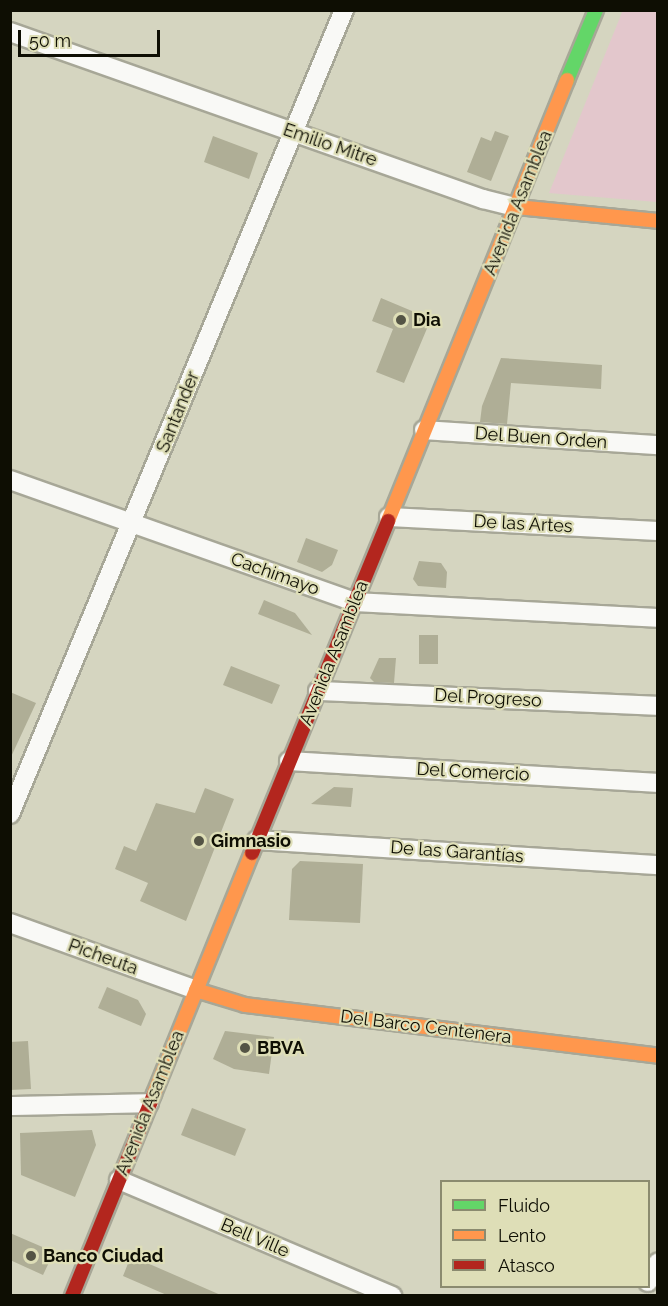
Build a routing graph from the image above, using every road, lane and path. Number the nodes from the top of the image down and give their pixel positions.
1 (344, 10) edge
2 (596, 10) edge
3 (10, 32) edge
4 (293, 133) junction
5 (516, 207) junction
6 (657, 221) edge
7 (424, 430) junction
8 (657, 446) edge
9 (10, 480) edge
10 (389, 518) junction
11 (132, 523) junction
12 (657, 531) edge
13 (354, 602) junction
14 (657, 618) edge
15 (318, 691) junction
16 (657, 706) edge
17 (289, 761) junction
18 (657, 783) edge
19 (10, 814) edge
20 (257, 840) junction
21 (657, 865) edge
22 (10, 923) edge
23 (196, 990) junction
24 (657, 1056) edge
25 (149, 1103) junction
26 (10, 1106) edge
27 (118, 1180) junction
28 (657, 1262) edge
29 (650, 1280) edge
30 (72, 1296) edge
31 (392, 1296) edge

1 - 4 street, Santander
2 - 5 main road, Avenida Asamblea
3 - 4 street, Emilio Mitre
4 - 5 street, Emilio Mitre
4 - 11 street, Santander
5 - 6 main road, Emilio Mitre
5 - 7 main road, Avenida Asamblea
7 - 8 street, Del Buen Orden
7 - 10 main road, Avenida Asamblea
9 - 11 street, Cachimayo
10 - 12 street, De las Artes
10 - 13 main road, Avenida Asamblea
11 - 13 street, Cachimayo
11 - 19 street, Santander
13 - 14 street, Cachimayo
13 - 15 main road, Avenida Asamblea
15 - 16 street, Del Progreso
15 - 17 main road, Avenida Asamblea
17 - 18 street, Del Comercio
17 - 20 main road, Avenida Asamblea
20 - 21 street, De las Garantías
20 - 23 main road, Avenida Asamblea
22 - 23 street, Picheuta
23 - 24 main road, Del Barco Centenera
23 - 25 main road, Avenida Asamblea
25 - 26 street
25 - 27 main road, Avenida Asamblea
27 - 30 main road, Avenida Asamblea
27 - 31 street, Bell Ville
28 - 29 street

